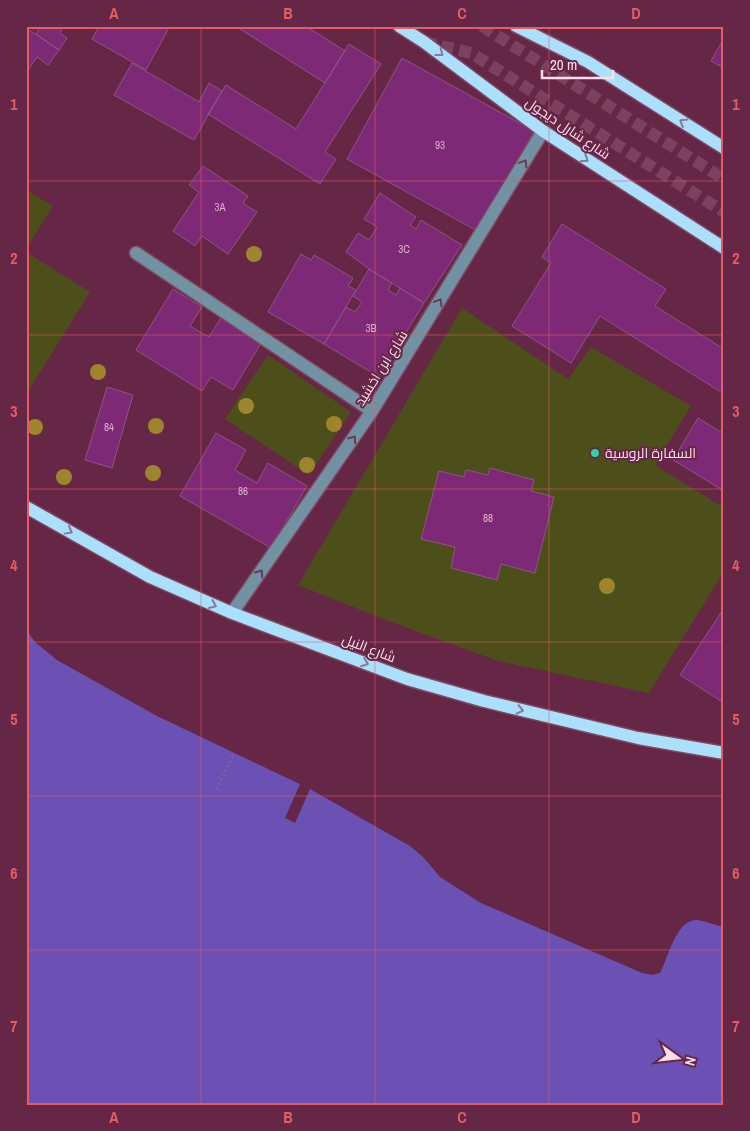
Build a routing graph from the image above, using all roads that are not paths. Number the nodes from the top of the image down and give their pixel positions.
1 (399, 26) edge
2 (516, 26) edge
3 (543, 131) junction
4 (724, 148) edge
5 (724, 248) edge
6 (136, 253) dead end
7 (372, 411) junction
8 (26, 507) edge
9 (232, 613) junction
10 (724, 753) edge

1 -> 3 main road, شارع شارل ديجول
4 -> 2 main road
3 -> 5 main road, شارع شارل ديجول
7 -> 3 street, شارع ابن اخشيد
6 - 7 street
9 -> 7 street, شارع ابن اخشيد
8 -> 9 main road, شارع النيل
9 -> 10 main road, شارع النيل

